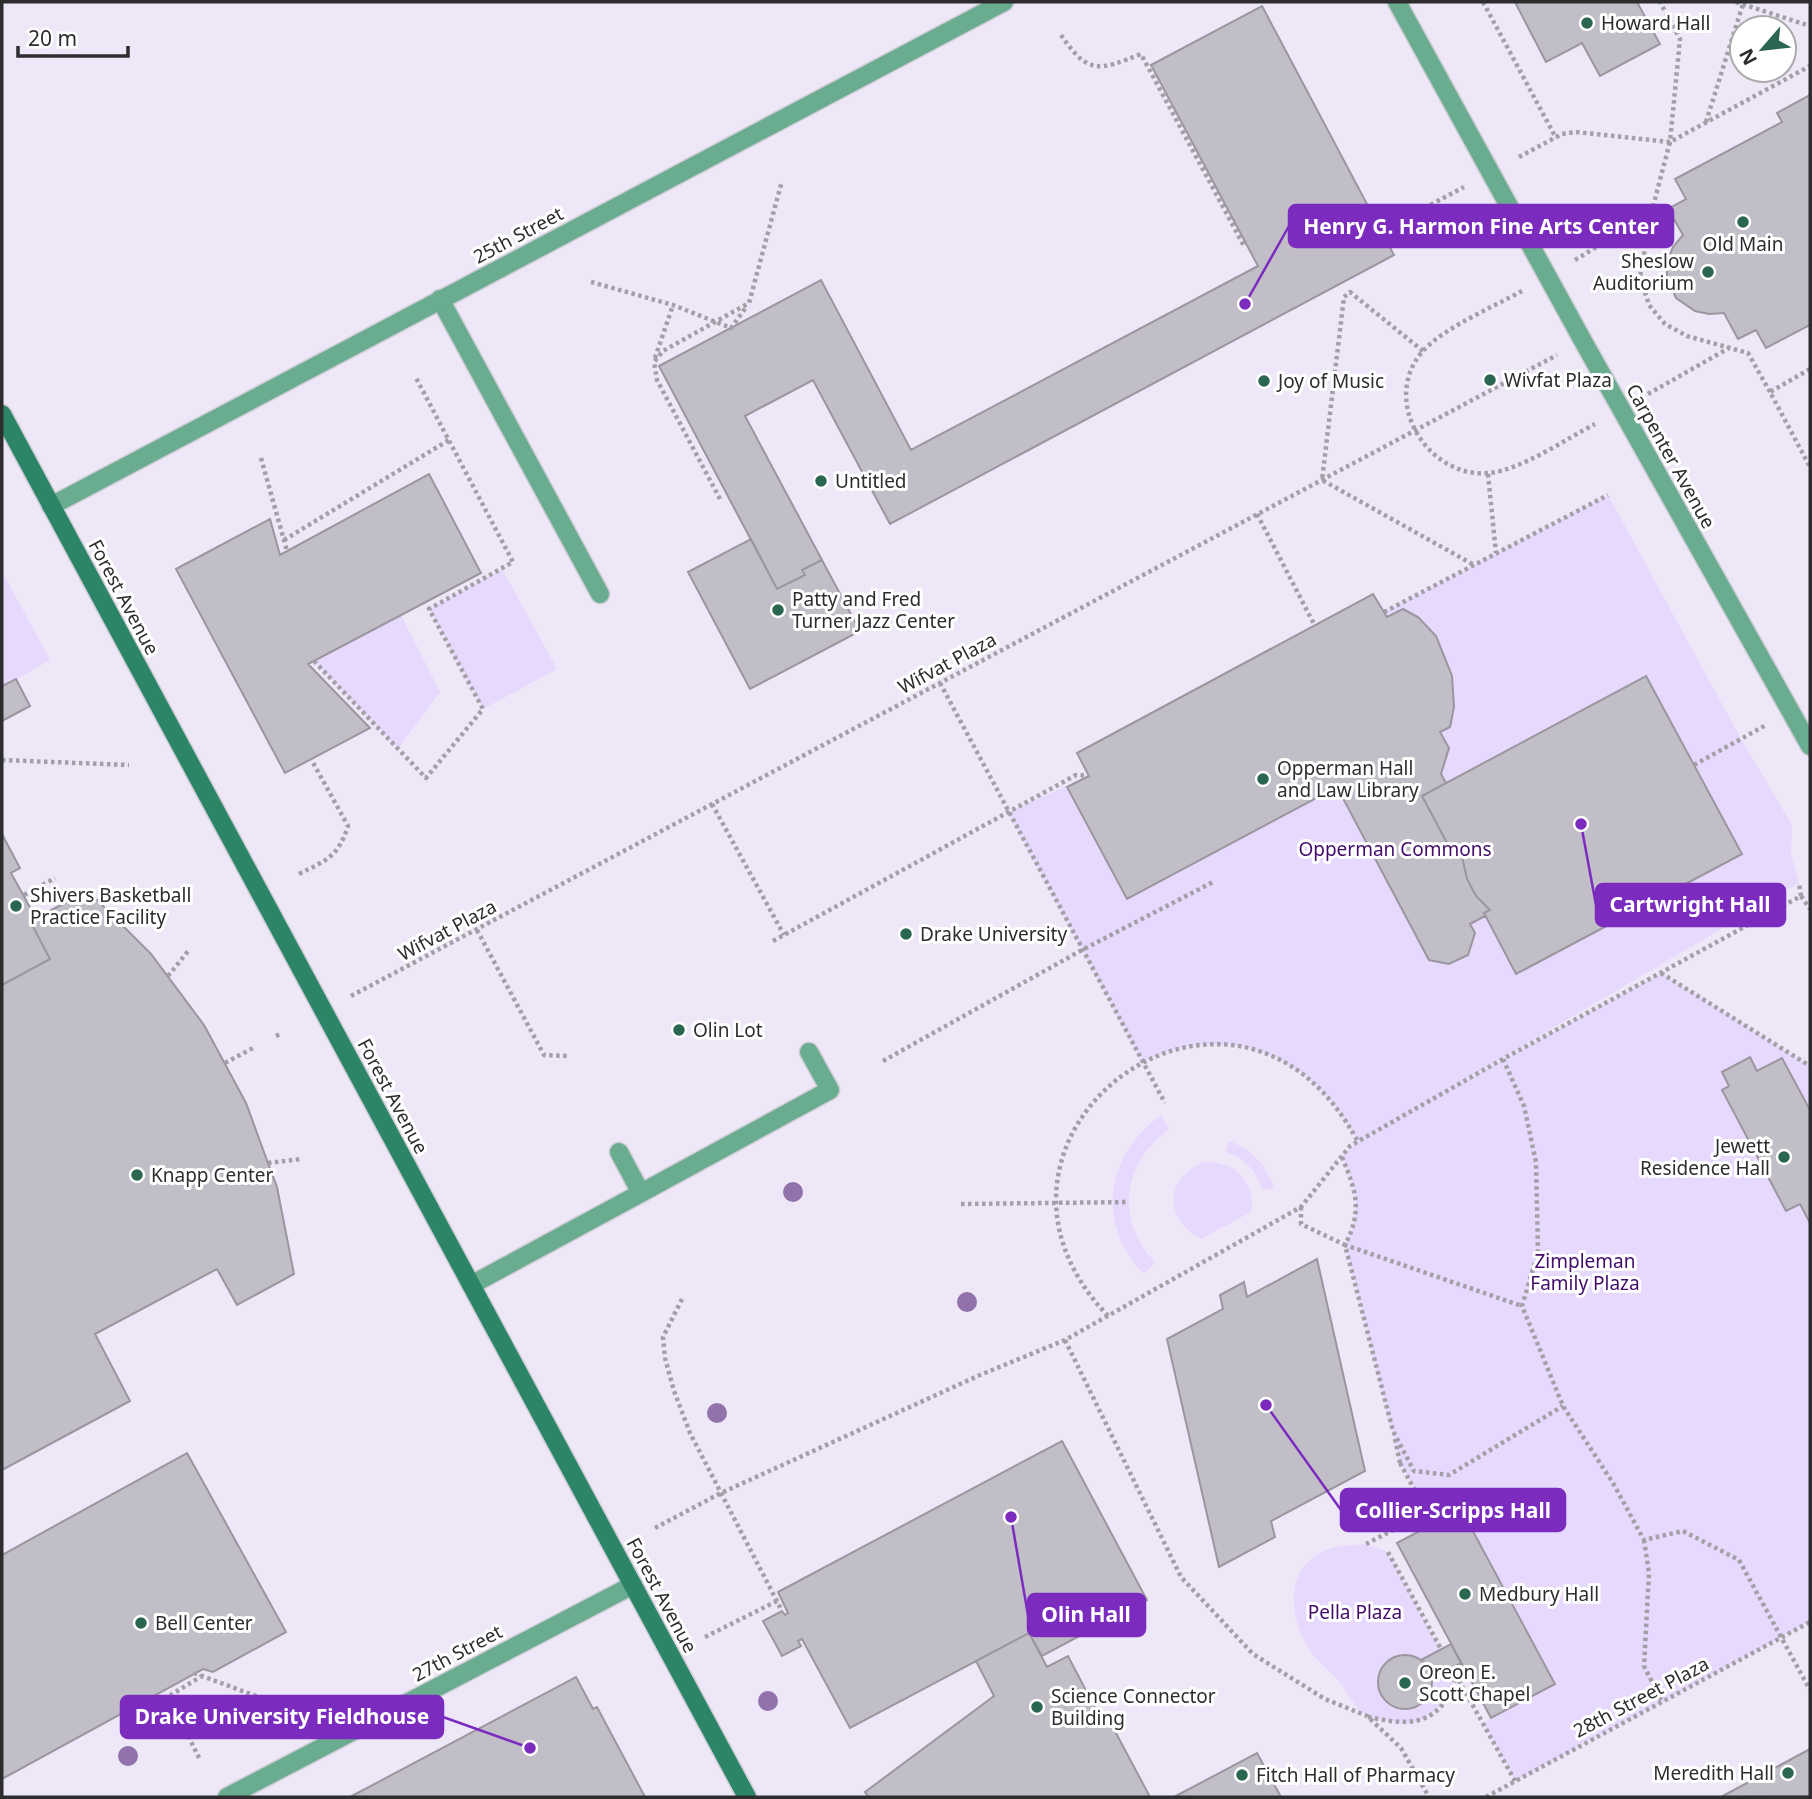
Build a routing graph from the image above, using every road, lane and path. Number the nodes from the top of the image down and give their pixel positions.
1 (1004, 2) edge
2 (1396, 2) edge
3 (1483, 2) edge
4 (1660, 2) edge
5 (1736, 2) edge
6 (1743, 4) junction
7 (1810, 26) edge
8 (1061, 34) dead end
9 (1810, 66) edge
10 (1706, 122) junction
11 (1556, 138) junction
12 (1670, 142) junction
13 (1518, 158) dead end
14 (782, 181) dead end
15 (1464, 187) dead end
16 (1651, 214) junction
17 (1381, 231) dead end
18 (1244, 246) dead end
19 (1574, 260) dead end
20 (591, 282) dead end
21 (1522, 291) dead end
22 (440, 299) junction
23 (749, 303) junction
24 (673, 305) junction
25 (715, 322) junction
26 (1729, 348) junction
27 (1423, 351) junction
28 (1557, 355) dead end
29 (654, 362) junction
30 (1810, 369) edge
31 (415, 376) dead end
32 (1770, 392) junction
33 (1648, 394) dead end
34 (2, 414) edge
35 (1595, 424) dead end
36 (1415, 430) junction
37 (449, 440) junction
38 (261, 457) dead end
39 (1810, 467) edge
40 (1488, 474) junction
41 (1322, 480) junction
42 (1608, 495) dead end
43 (720, 499) dead end
44 (51, 506) junction
45 (1256, 514) junction
46 (284, 540) junction
47 (287, 551) dead end
48 (1496, 553) junction
49 (1474, 565) junction
50 (600, 594) dead end
51 (1384, 612) dead end
52 (1315, 626) dead end
53 (314, 661) dead end
54 (940, 683) junction
55 (1766, 725) dead end
56 (1810, 746) edge
57 (311, 759) dead end
58 (2, 760) edge
59 (129, 765) dead end
60 (1694, 765) dead end
61 (1089, 776) dead end
62 (712, 804) junction
63 (1008, 812) junction
64 (299, 874) dead end
65 (55, 878) dead end
66 (1215, 881) dead end
67 (1799, 883) dead end
68 (24, 895) dead end
69 (1801, 896) junction
70 (1810, 909) edge
71 (477, 930) junction
72 (784, 935) junction
73 (774, 941) dead end
74 (189, 950) dead end
75 (1082, 950) junction
76 (1661, 973) junction
77 (168, 976) dead end
78 (351, 996) dead end
79 (253, 1048) dead end
80 (809, 1052) dead end
81 (567, 1056) dead end
82 (1503, 1059) junction
83 (883, 1061) dead end
84 (1142, 1062) junction
85 (225, 1063) dead end
86 (1810, 1066) edge
87 (1165, 1104) dead end
88 (1358, 1142) junction
89 (619, 1152) dead end
90 (1342, 1156) junction
91 (301, 1159) dead end
92 (268, 1163) dead end
93 (641, 1193) junction
94 (1058, 1202) junction
95 (1129, 1202) dead end
96 (961, 1204) dead end
97 (1301, 1207) junction
98 (1345, 1245) junction
99 (471, 1285) junction
100 (681, 1299) dead end
101 (1522, 1306) junction
102 (1108, 1316) junction
103 (1065, 1340) junction
104 (1563, 1406) junction
105 (1393, 1431) junction
106 (721, 1493) junction
107 (655, 1528) dead end
108 (1644, 1540) junction
109 (1366, 1544) dead end
110 (1388, 1552) dead end
111 (633, 1585) junction
112 (777, 1601) junction
113 (782, 1611) dead end
114 (1810, 1622) edge
115 (705, 1637) dead end
116 (1782, 1637) junction
117 (1441, 1649) dead end
118 (1452, 1668) dead end
119 (194, 1673) dead end
120 (202, 1676) junction
121 (1456, 1678) junction
122 (1810, 1690) edge
123 (1661, 1702) junction
124 (291, 1709) dead end
125 (1367, 1716) junction
126 (199, 1758) dead end
127 (1515, 1782) junction
128 (227, 1797) edge
129 (747, 1797) edge
130 (1429, 1797) edge
131 (1486, 1797) edge

1 - 22 street, 25th Street
2 - 56 street, Carpenter Avenue
3 - 11 path
4 - 12 path
5 - 6 path
6 - 7 path
6 - 10 path
8 - 18 path
9 - 10 path
10 - 12 path
11 - 12 path
11 - 13 path
12 - 16 path
14 - 23 path
15 - 17 path
16 - 19 path
16 - 26 path
20 - 24 path
21 - 27 path
22 - 44 street, 25th Street
22 - 50 street
23 - 25 path
23 - 25 path
24 - 25 path
24 - 29 path
25 - 29 path
26 - 32 path
26 - 33 path
27 - 36 path
27 - 41 path
28 - 36 path, Wifvat Plaza
29 - 43 path
30 - 32 path
31 - 37 path
32 - 39 path
34 - 44 main road, Forest Avenue
35 - 40 path
36 - 40 path
36 - 41 path, Wifvat Plaza
37 - 46 path
37 - 53 path
38 - 46 path
40 - 48 path
41 - 45 path, Wifvat Plaza
41 - 49 path
42 - 48 path
44 - 99 main road, Forest Avenue
45 - 52 path
45 - 54 path, Wifvat Plaza
46 - 47 path
48 - 49 path
49 - 51 path
54 - 62 path, Wifvat Plaza
54 - 63 path
55 - 60 path
57 - 64 path
58 - 59 path
61 - 63 path
62 - 71 path, Wifvat Plaza
62 - 72 path
63 - 72 path
63 - 75 path
65 - 68 path
66 - 75 path
67 - 69 path
69 - 70 path
69 - 76 path
71 - 78 path, Wifvat Plaza
71 - 81 path
72 - 73 path
74 - 77 path
75 - 83 path
75 - 84 path
76 - 82 path
76 - 86 path
79 - 85 path
80 - 93 street
82 - 88 path
82 - 101 path
84 - 87 path
84 - 88 path
84 - 94 path
88 - 90 path
89 - 93 street
90 - 97 path
90 - 98 path
91 - 92 path
93 - 99 street
94 - 95 path
94 - 96 path
94 - 102 path
97 - 98 path
97 - 102 path
98 - 101 path
98 - 105 path
99 - 111 main road, Forest Avenue
100 - 106 path
101 - 104 path
102 - 103 path
103 - 106 path
103 - 125 path
104 - 105 path
104 - 108 path
105 - 109 path, bridge
106 - 107 path
106 - 112 path
108 - 116 path
108 - 123 path
110 - 117 path
111 - 128 street, 27th Street
111 - 129 main road, Forest Avenue
112 - 113 path
112 - 115 path
114 - 116 path, 28th Street Plaza
116 - 122 path
116 - 123 path, 28th Street Plaza
118 - 121 path
119 - 120 path
120 - 124 path
120 - 126 path
121 - 125 path
121 - 127 path
123 - 127 path, 28th Street Plaza
125 - 130 path
127 - 131 path, 28th Street Plaza

